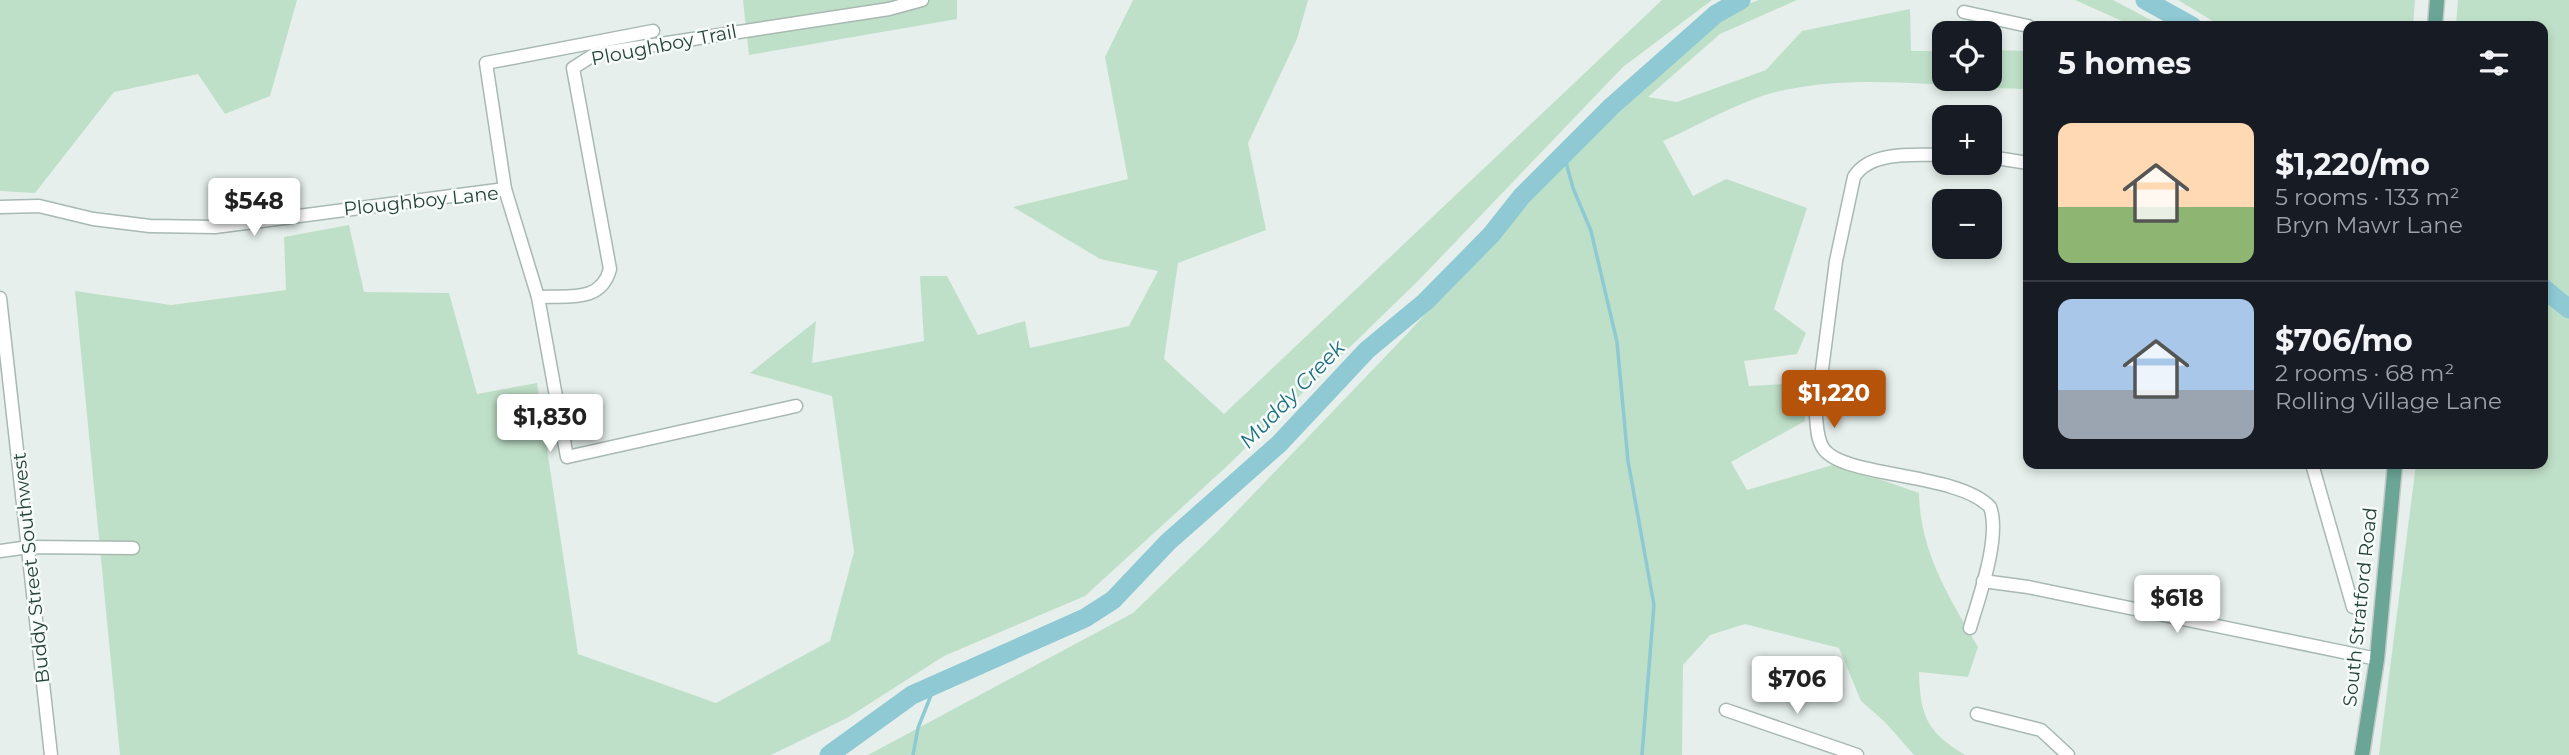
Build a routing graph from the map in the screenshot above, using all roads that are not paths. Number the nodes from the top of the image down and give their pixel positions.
1 (922, 0) edge
2 (2437, 0) edge
3 (1964, 12) dead end
4 (2435, 21) edge
5 (2023, 25) edge
6 (653, 32) dead end
7 (1932, 156) edge
8 (2002, 159) edge
9 (2023, 162) edge
10 (505, 189) junction
11 (0, 207) edge
12 (538, 297) junction
13 (0, 298) edge
14 (796, 406) dead end
15 (2313, 469) edge
16 (2395, 469) edge
17 (29, 547) junction
18 (133, 548) dead end
19 (0, 551) edge
20 (1983, 580) junction
21 (2353, 607) dead end
22 (1970, 628) dead end
23 (2376, 659) junction
24 (1726, 710) dead end
25 (1977, 714) dead end
26 (51, 755) edge
27 (1857, 755) edge
28 (2068, 755) edge
29 (2362, 755) edge

1 - 12 street, Ploughboy Trail
2 - 4 main road
3 - 5 street
6 - 10 street
7 - 20 street
8 - 9 street
10 - 11 street, Ploughboy Lane
10 - 12 street, Ploughboy Lane
12 - 14 street, Ploughboy Lane
13 - 17 street, Buddy Street Southwest
15 - 21 street
16 - 23 main road, South Stratford Road
17 - 18 street
17 - 19 street
17 - 26 street, Buddy Street Southwest
20 - 22 street
20 - 23 street
23 - 29 main road, South Stratford Road
24 - 27 street
25 - 28 street

